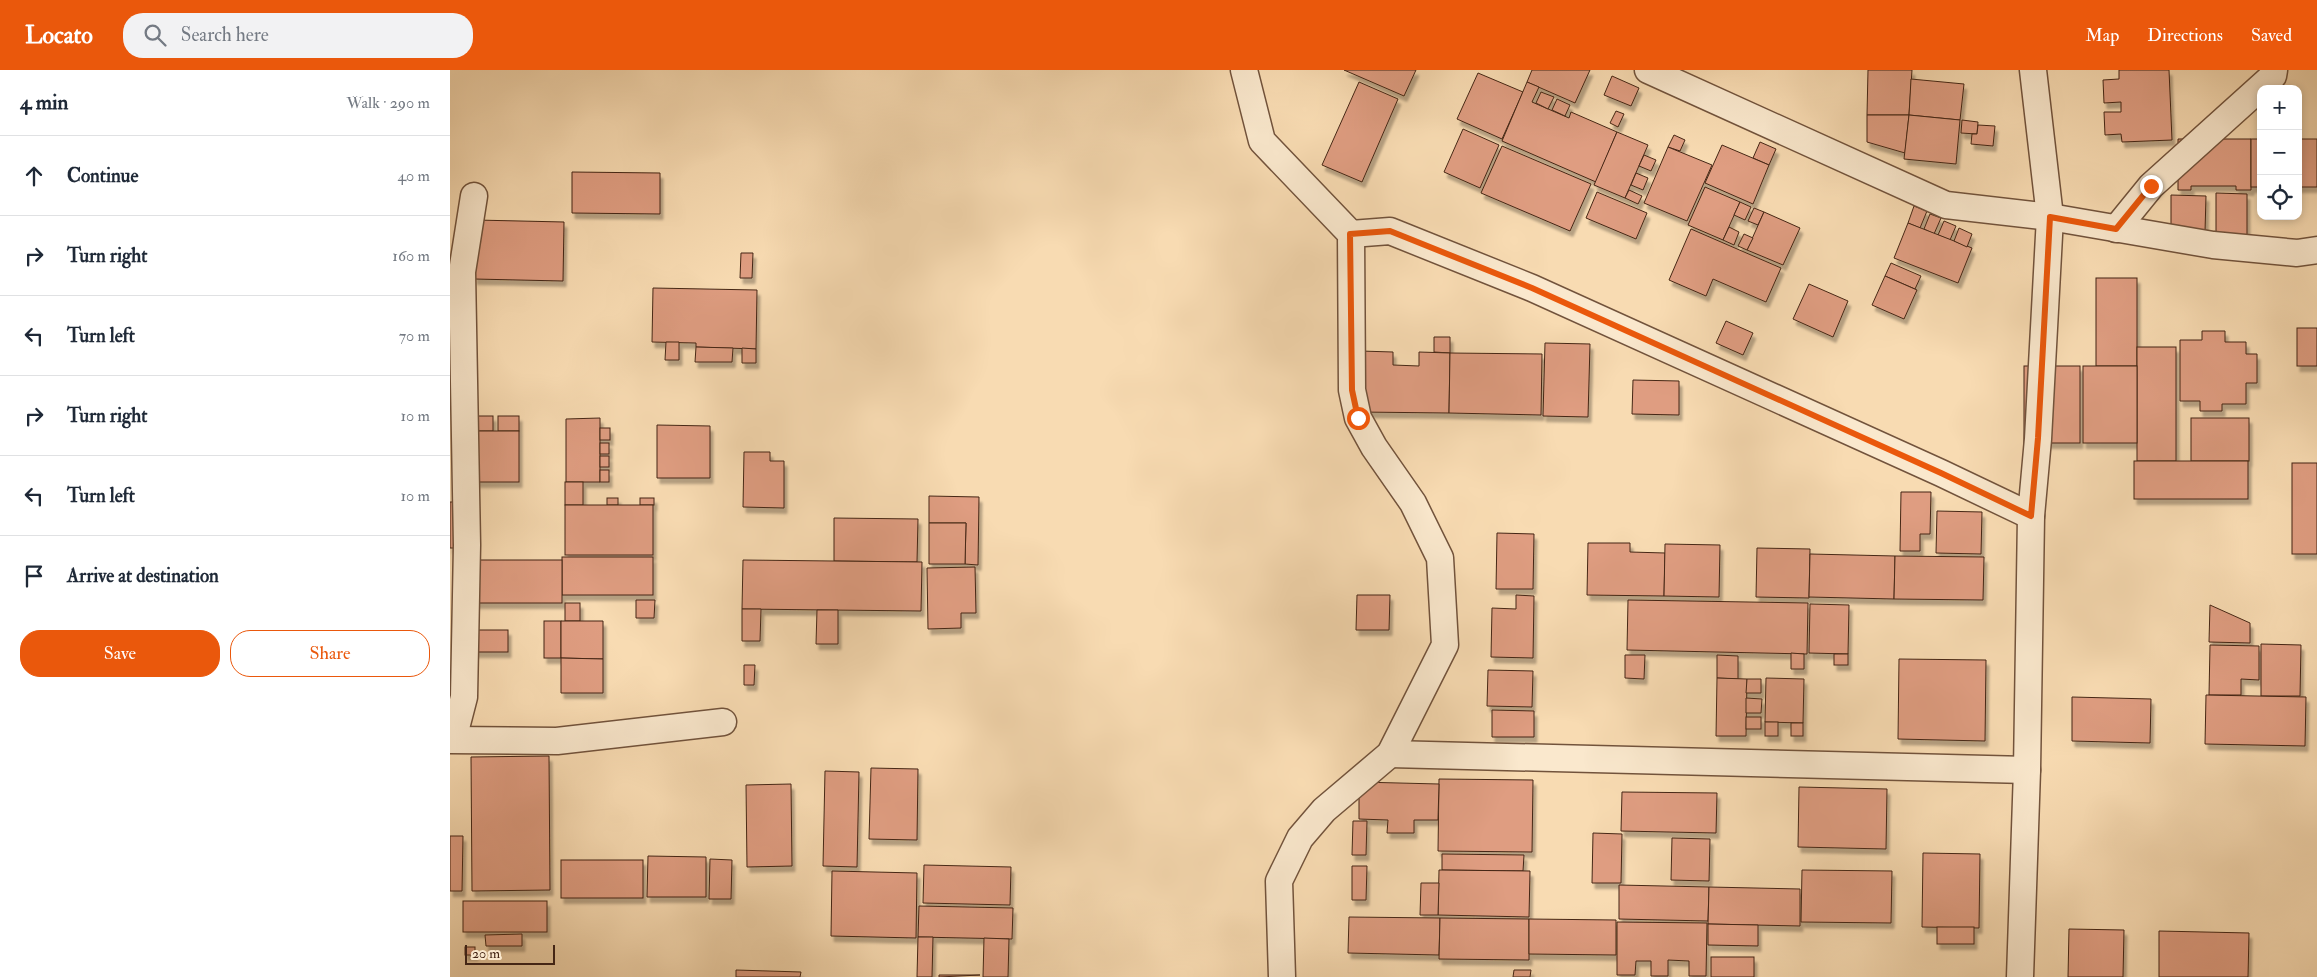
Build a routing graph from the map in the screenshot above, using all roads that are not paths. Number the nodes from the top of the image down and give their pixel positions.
1 (1244, 70) edge
2 (1648, 70) edge
3 (2033, 70) edge
4 (2274, 70) edge
5 (474, 196) dead end
6 (2050, 217) junction
7 (2116, 229) junction
8 (1350, 234) junction
9 (2317, 250) edge
10 (2031, 516) junction
11 (723, 722) dead end
12 (450, 735) edge
13 (450, 740) edge
14 (1390, 754) junction
15 (2027, 770) junction
16 (1282, 977) edge
17 (2020, 977) edge

1 - 8 street
2 - 6 street
3 - 6 street
4 - 7 street
5 - 12 street
6 - 7 street
6 - 10 street
7 - 9 street
8 - 10 street
8 - 14 street
10 - 15 street
11 - 13 street
14 - 15 street
14 - 16 street
15 - 17 street

